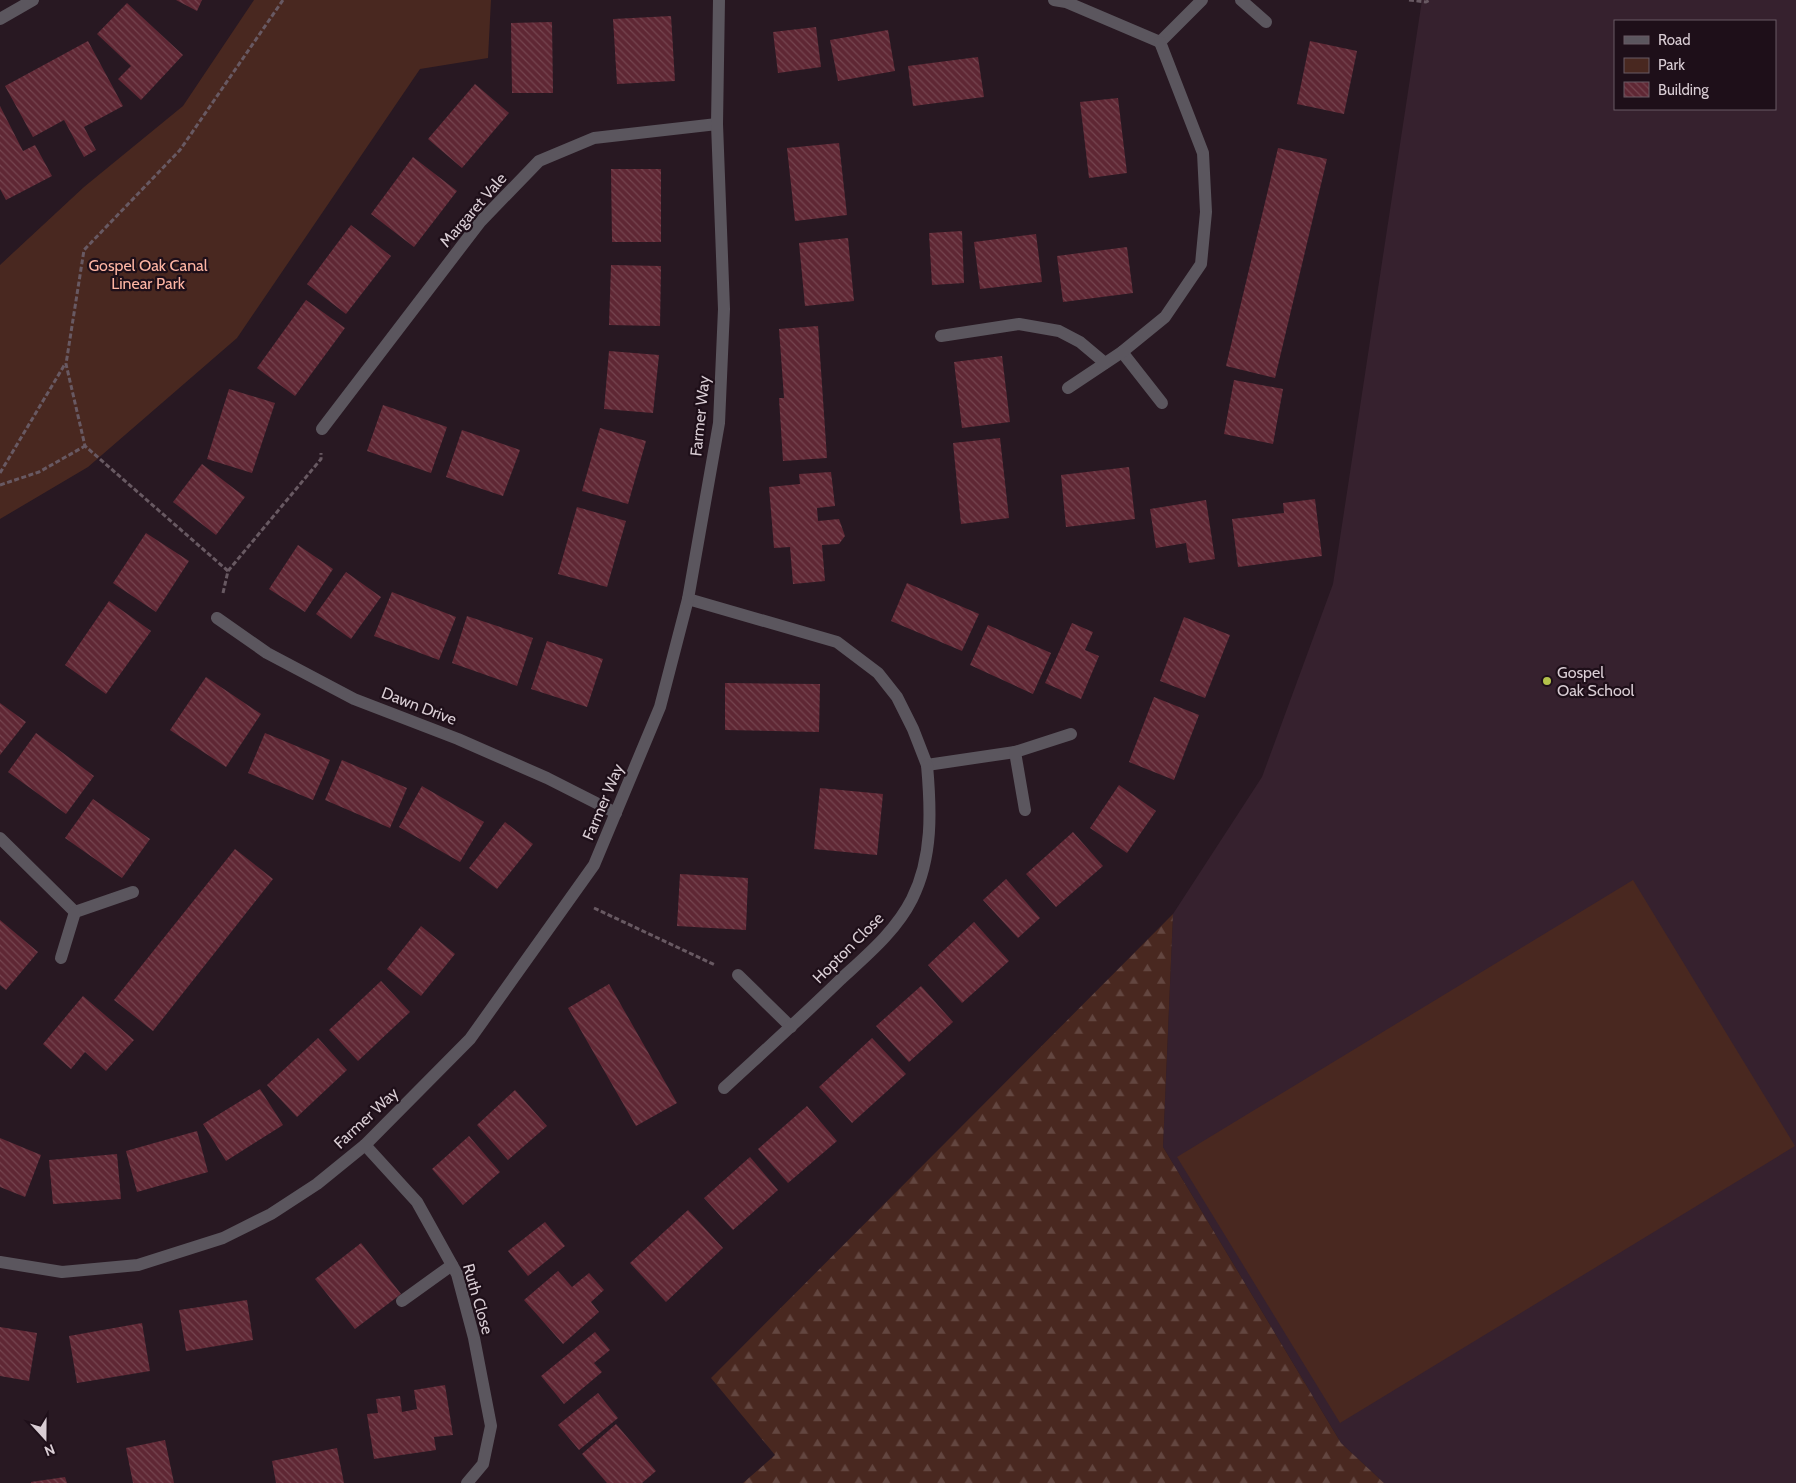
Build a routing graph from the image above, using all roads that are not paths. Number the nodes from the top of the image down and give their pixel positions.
1 (33, 0) edge
2 (719, 0) edge
3 (1054, 0) edge
4 (1202, 0) edge
5 (1242, 0) edge
6 (0, 20) edge
7 (1266, 22) dead end
8 (1160, 42) junction
9 (718, 124) junction
10 (941, 336) dead end
11 (1122, 352) junction
12 (1105, 363) junction
13 (1068, 388) dead end
14 (1162, 403) dead end
15 (322, 430) road end
16 (688, 599) junction
17 (217, 618) road end
18 (1071, 734) dead end
19 (1015, 752) junction
20 (927, 765) junction
21 (1026, 810) dead end
22 (616, 814) junction
23 (0, 838) edge
24 (134, 892) dead end
25 (75, 912) junction
26 (61, 958) dead end
27 (738, 976) road end
28 (791, 1027) junction
29 (724, 1088) dead end
30 (366, 1145) junction
31 (0, 1262) edge
32 (452, 1265) junction
33 (402, 1301) dead end
34 (466, 1483) edge

1 - 6 street
2 - 9 street, Farmer Way
3 - 8 street
4 - 8 street
5 - 7 street
8 - 11 street
9 - 15 street, Margaret Vale
9 - 16 street, Farmer Way
10 - 12 street
11 - 12 street
11 - 14 street
12 - 13 street
16 - 20 street, Hopton Close
16 - 22 street, Farmer Way
17 - 22 street, Dawn Drive
18 - 19 street
19 - 20 street
19 - 21 street
20 - 28 street, Hopton Close
22 - 30 street, Farmer Way
23 - 25 street
24 - 25 street
25 - 26 street
27 - 28 street
28 - 29 street, Hopton Close
30 - 31 street, Farmer Way
30 - 32 street, Ruth Close
32 - 33 street
32 - 34 street, Ruth Close

